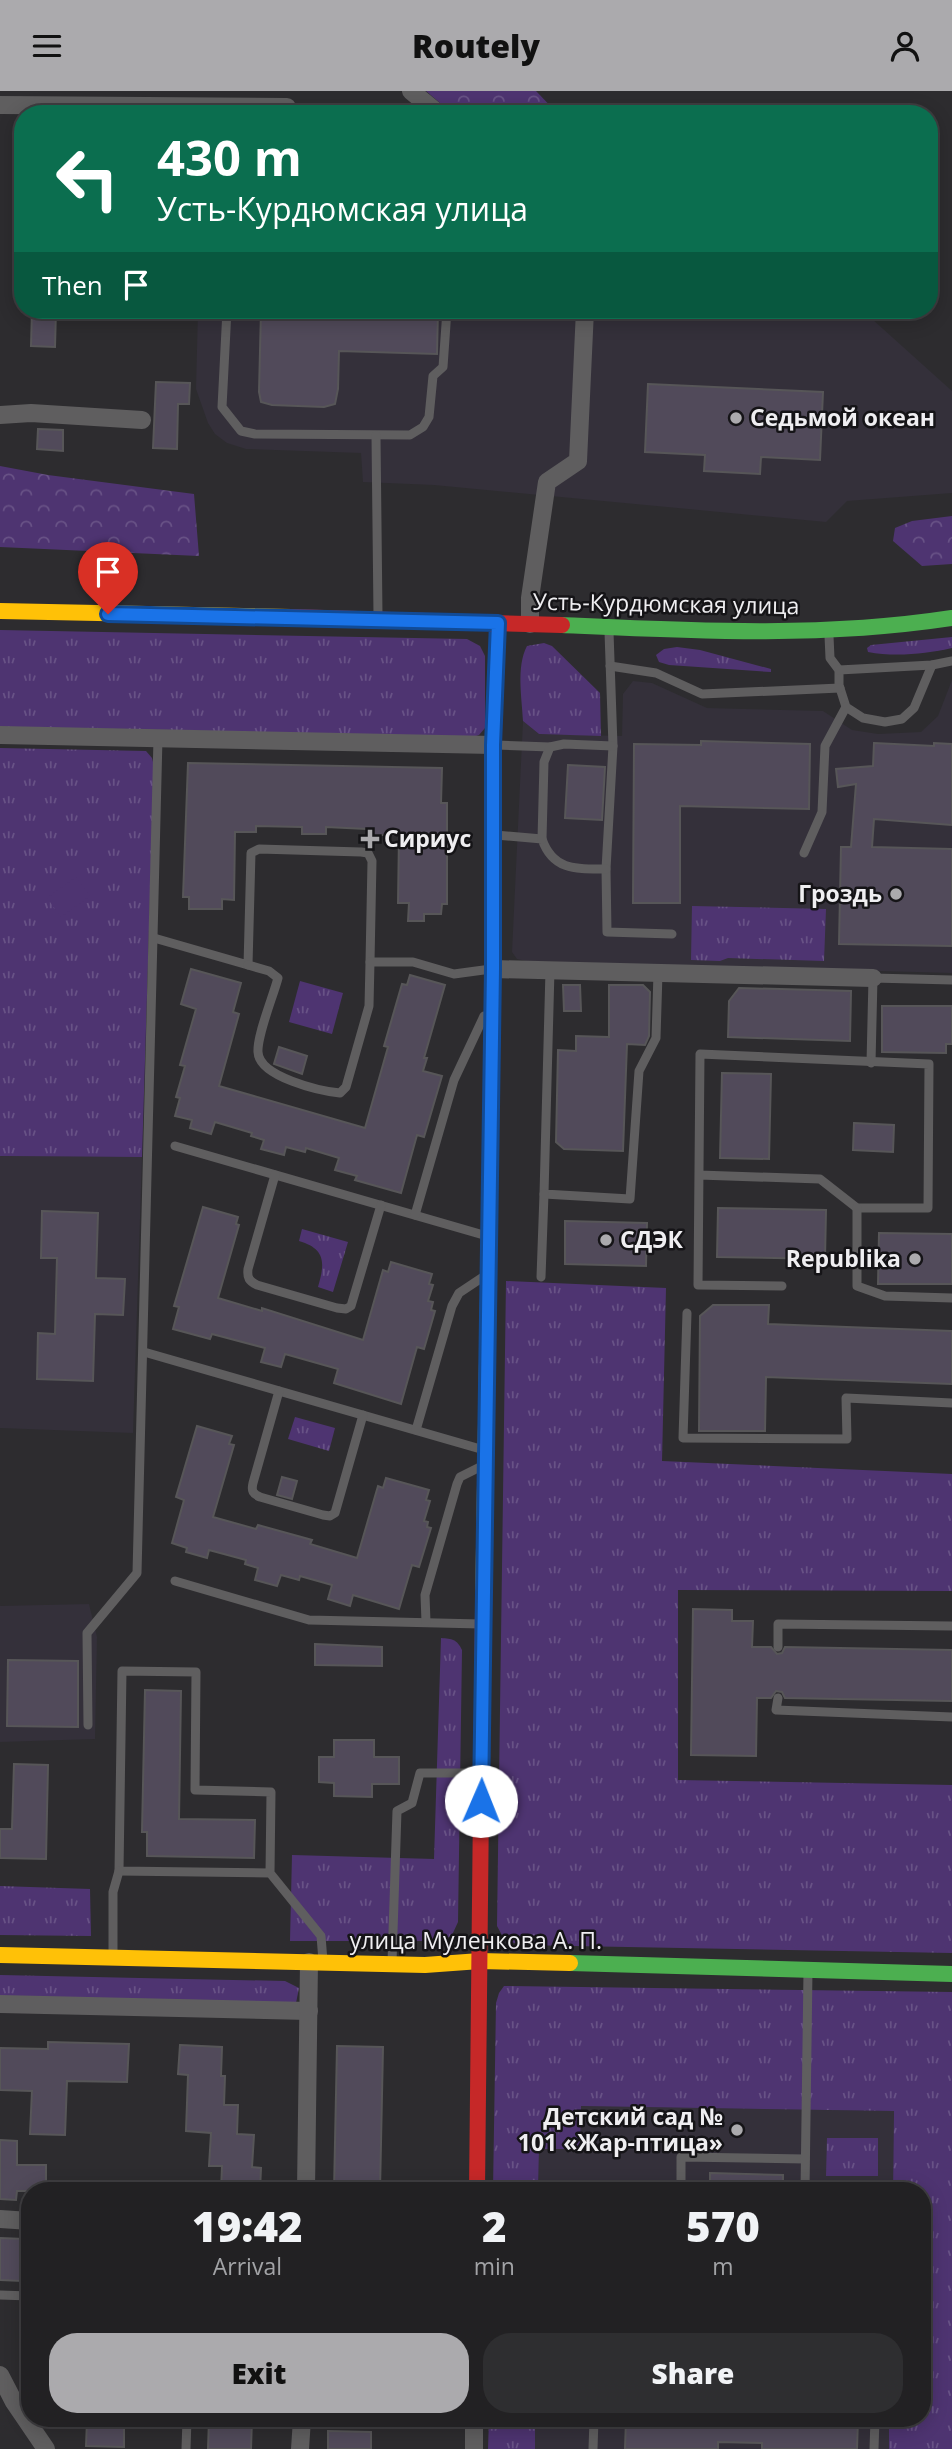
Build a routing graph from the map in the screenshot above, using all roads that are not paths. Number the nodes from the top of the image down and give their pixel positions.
1 (411, 91) edge
2 (428, 105) edge
3 (227, 319) edge
4 (446, 319) edge
5 (585, 319) edge
6 (0, 415) edge
7 (142, 420) dead end
8 (376, 436) junction
9 (0, 611) edge
10 (952, 618) edge
11 (378, 620) junction
12 (498, 623) junction
13 (530, 624) junction
14 (609, 627) junction
15 (828, 630) junction
16 (952, 661) edge
17 (932, 665) junction
18 (610, 666) junction
19 (839, 670) junction
20 (841, 688) junction
21 (846, 707) junction
22 (0, 735) edge
23 (158, 738) junction
24 (493, 745) junction
25 (613, 746) junction
26 (550, 747) junction
27 (493, 835) junction
28 (542, 839) junction
29 (804, 853) dead end
30 (607, 869) junction
31 (672, 934) dead end
32 (153, 937) junction
33 (370, 961) junction
34 (248, 965) junction
35 (550, 968) junction
36 (493, 969) junction
37 (658, 973) junction
38 (873, 978) junction
39 (952, 980) edge
40 (492, 998) junction
41 (871, 1063) junction
42 (175, 1146) dead end
43 (275, 1175) junction
44 (699, 1175) junction
45 (544, 1194) junction
46 (380, 1205) junction
47 (857, 1208) junction
48 (415, 1215) junction
49 (489, 1236) junction
50 (488, 1274) junction
51 (541, 1277) dead end
52 (782, 1286) dead end
53 (952, 1298) edge
54 (687, 1313) dead end
55 (144, 1352) junction
56 (279, 1391) junction
57 (952, 1403) edge
58 (363, 1415) junction
59 (416, 1430) junction
60 (485, 1457) junction
61 (175, 1581) dead end
62 (426, 1622) junction
63 (483, 1624) junction
64 (952, 1626) edge
65 (778, 1647) dead end
66 (778, 1698) dead end
67 (952, 1717) edge
68 (88, 1725) dead end
69 (481, 1773) junction
70 (119, 1871) junction
71 (270, 1873) junction
72 (0, 1955) edge
73 (113, 1957) junction
74 (480, 1961) junction
75 (316, 1962) junction
76 (392, 1965) junction
77 (808, 1970) junction
78 (952, 1974) edge
79 (0, 2004) edge
80 (309, 2011) junction
81 (805, 2158) junction
82 (306, 2182) edge
83 (477, 2182) edge
84 (681, 2182) edge
85 (805, 2182) edge
86 (0, 2219) edge
87 (21, 2220) edge
88 (0, 2295) edge
89 (21, 2296) edge
90 (0, 2375) edge
91 (7, 2405) edge
92 (21, 2421) edge
93 (26, 2427) edge
94 (187, 2427) edge
95 (301, 2427) edge
96 (474, 2427) edge
97 (594, 2427) edge
98 (875, 2427) edge
99 (46, 2449) edge
100 (186, 2449) edge
101 (300, 2449) edge
102 (474, 2449) edge
103 (593, 2449) edge
104 (874, 2449) edge

1 - 2 street
3 - 8 lane
4 - 8 lane
5 - 13 street
6 - 7 street
8 - 11 lane
9 - 11 street, Усть-Курдюмская улица
10 - 15 street, Усть-Курдюмская улица
11 - 12 street, Усть-Курдюмская улица
12 - 13 street, Усть-Курдюмская улица
12 - 24 street
13 - 14 street, Усть-Курдюмская улица
14 - 15 street, Усть-Курдюмская улица
14 - 18 lane
15 - 19 lane
16 - 17 lane
17 - 19 lane
17 - 21 lane
18 - 20 lane
18 - 25 lane
19 - 20 lane
20 - 21 lane
21 - 29 lane
22 - 23 street
23 - 24 street
23 - 32 lane
24 - 26 lane
24 - 27 street
25 - 26 lane
25 - 30 lane
26 - 28 lane
27 - 28 lane
27 - 36 street
28 - 30 lane
30 - 31 lane
32 - 34 lane
32 - 55 lane
33 - 34 lane
33 - 34 lane
33 - 36 lane
35 - 36 street
35 - 37 street
35 - 45 lane
36 - 40 street
37 - 38 street
37 - 45 lane
38 - 39 lane
38 - 41 lane
40 - 48 lane
40 - 49 street
41 - 44 lane
41 - 47 lane
42 - 43 lane
43 - 46 lane
43 - 46 lane
44 - 47 lane
44 - 52 lane
45 - 51 lane
46 - 48 lane
47 - 53 lane
48 - 49 lane
49 - 50 street
50 - 59 lane
50 - 60 street
54 - 57 lane
55 - 56 lane
55 - 68 lane
56 - 58 lane
56 - 58 lane
58 - 59 lane
59 - 60 lane
60 - 62 lane
60 - 63 street
61 - 62 lane
62 - 63 lane
63 - 69 street
64 - 65 lane
66 - 67 lane
69 - 74 street
69 - 76 lane
70 - 71 lane
70 - 71 lane
70 - 73 lane
71 - 75 lane
72 - 73 street, улица Муленкова А. П.
73 - 75 street, улица Муленкова А. П.
74 - 76 street, улица Муленкова А. П.
74 - 77 street, улица Муленкова А. П.
74 - 83 street
75 - 76 street, улица Муленкова А. П.
75 - 80 street
77 - 78 street, улица Муленкова А. П.
77 - 81 lane
79 - 80 street
80 - 82 street
81 - 84 lane
81 - 85 lane
86 - 87 street
88 - 89 lane
90 - 91 street
91 - 92 street
93 - 99 street
94 - 100 lane
95 - 101 street
96 - 102 street
97 - 103 lane
98 - 104 lane

